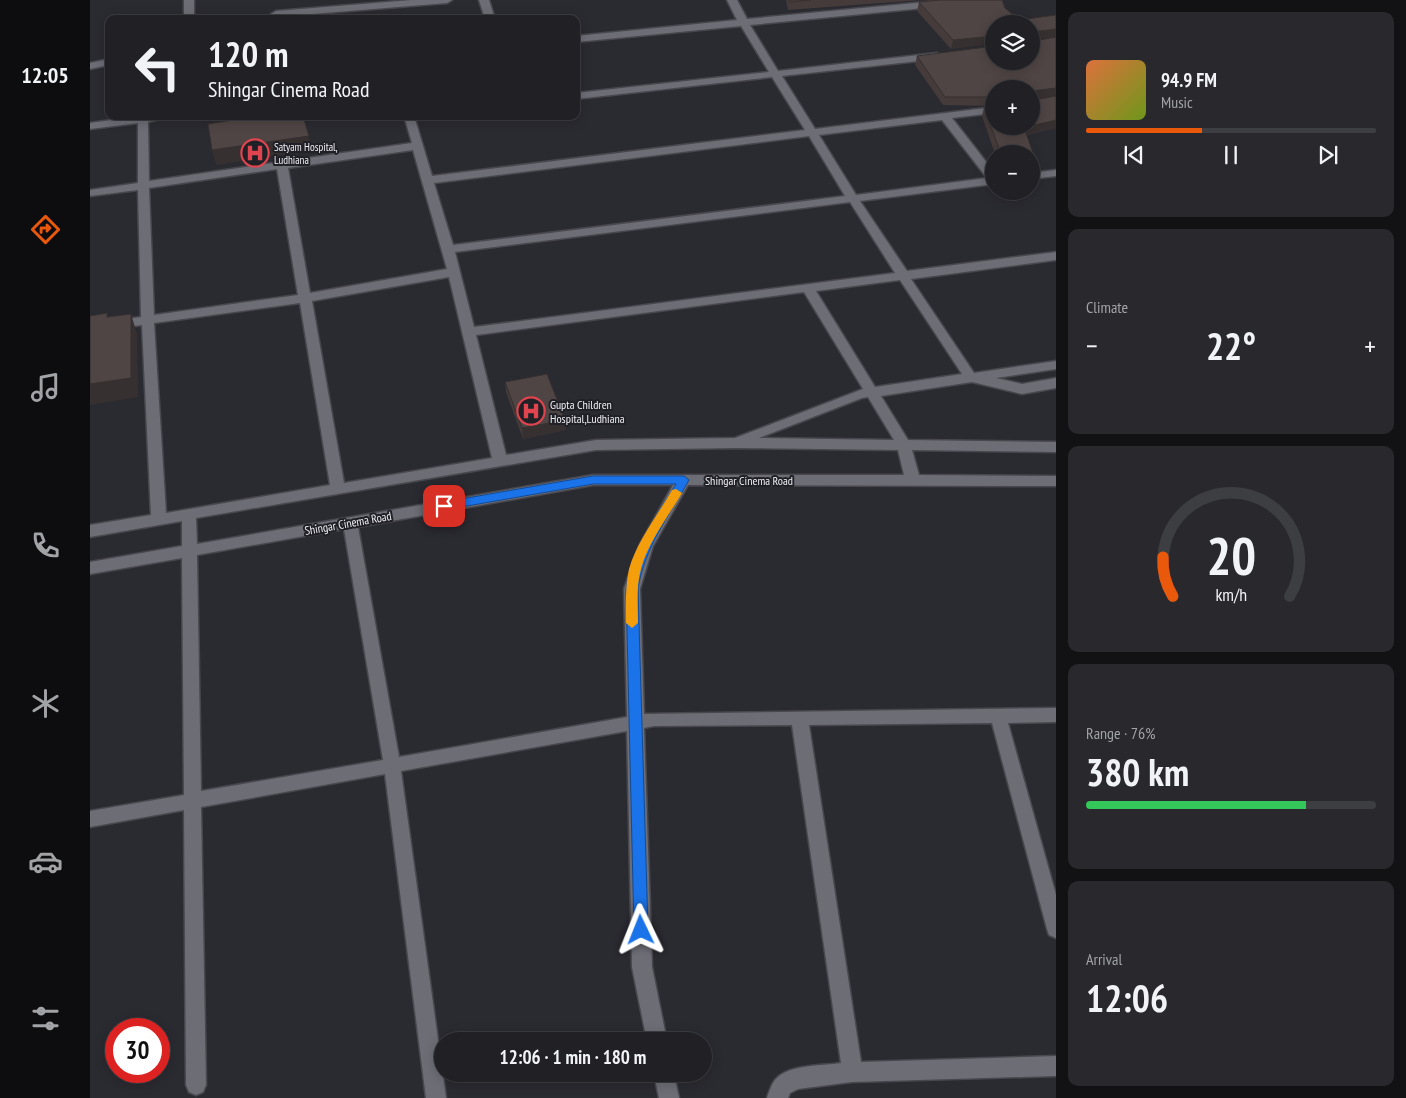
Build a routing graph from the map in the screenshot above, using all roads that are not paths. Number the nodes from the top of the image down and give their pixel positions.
1 (189, 0) edge
2 (275, 0) edge
3 (447, 0) edge
4 (484, 0) edge
5 (732, 0) edge
6 (976, 0) edge
7 (379, 3) edge
8 (189, 15) edge
9 (276, 15) edge
10 (284, 15) edge
11 (489, 15) edge
12 (743, 22) junction
13 (580, 39) edge
14 (944, 55) edge
15 (105, 63) edge
16 (90, 66) edge
17 (776, 75) junction
18 (580, 96) edge
19 (985, 111) edge
20 (944, 116) junction
21 (118, 120) edge
22 (143, 120) edge
23 (410, 120) edge
24 (90, 126) edge
25 (813, 132) junction
26 (416, 146) junction
27 (282, 166) junction
28 (985, 169) edge
29 (1056, 173) edge
30 (1040, 175) edge
31 (427, 180) junction
32 (985, 182) edge
33 (142, 186) junction
34 (90, 193) edge
35 (853, 199) junction
36 (448, 249) junction
37 (1056, 256) edge
38 (453, 272) junction
39 (905, 275) junction
40 (808, 288) junction
41 (304, 298) junction
42 (147, 320) junction
43 (90, 328) edge
44 (468, 332) junction
45 (1056, 365) edge
46 (970, 377) junction
47 (1056, 383) edge
48 (871, 392) junction
49 (735, 443) junction
50 (904, 445) junction
51 (1056, 447) edge
52 (500, 460) junction
53 (684, 480) junction
54 (913, 481) junction
55 (1056, 481) edge
56 (338, 488) junction
57 (189, 514) junction
58 (159, 519) junction
59 (350, 522) junction
60 (90, 531) edge
61 (190, 550) junction
62 (90, 568) edge
63 (998, 715) junction
64 (1056, 715) edge
65 (800, 717) junction
66 (634, 722) junction
67 (392, 765) junction
68 (192, 801) junction
69 (90, 819) edge
70 (1056, 930) edge
71 (655, 1032) edge
72 (1056, 1066) edge
73 (852, 1072) junction
74 (666, 1082) edge
75 (196, 1085) dead end
76 (436, 1098) edge
77 (669, 1098) edge
78 (777, 1098) edge

1 - 8 street
2 - 9 street
3 - 7 street
4 - 11 street
5 - 12 street
6 - 12 street
7 - 10 street
12 - 13 street
12 - 17 street
14 - 17 street
15 - 16 street
17 - 18 street
17 - 25 street
19 - 20 street
20 - 25 street
20 - 28 street
21 - 24 street
22 - 33 street
23 - 26 street
25 - 31 street
25 - 35 street
26 - 27 street
26 - 31 street
27 - 33 street
27 - 41 street
29 - 30 street
31 - 36 street
32 - 35 street
33 - 34 street
33 - 42 street
35 - 36 street
35 - 39 street
36 - 38 street
37 - 39 street
38 - 41 street
38 - 44 street
39 - 40 street
39 - 46 street
40 - 44 street
40 - 48 street
41 - 42 street
41 - 56 street
42 - 43 street
42 - 58 street
44 - 52 street
45 - 46 street
46 - 47 street
46 - 48 street
48 - 49 street
48 - 50 street
49 - 50 street
49 - 52 street
50 - 51 street
50 - 54 street
52 - 56 street
53 - 54 street, Shingar Cinema Road
53 - 59 street, Shingar Cinema Road
53 - 66 street
54 - 55 street, Shingar Cinema Road
56 - 57 street
57 - 58 street
57 - 61 street
58 - 60 street
59 - 61 street, Shingar Cinema Road
59 - 67 street
61 - 62 street, Shingar Cinema Road
61 - 68 street
63 - 64 street
63 - 65 street
63 - 70 street
65 - 66 street
65 - 73 street
66 - 67 street
66 - 71 street
67 - 68 street
67 - 76 street
68 - 69 street
68 - 75 street
72 - 73 street
73 - 78 street
74 - 77 street

